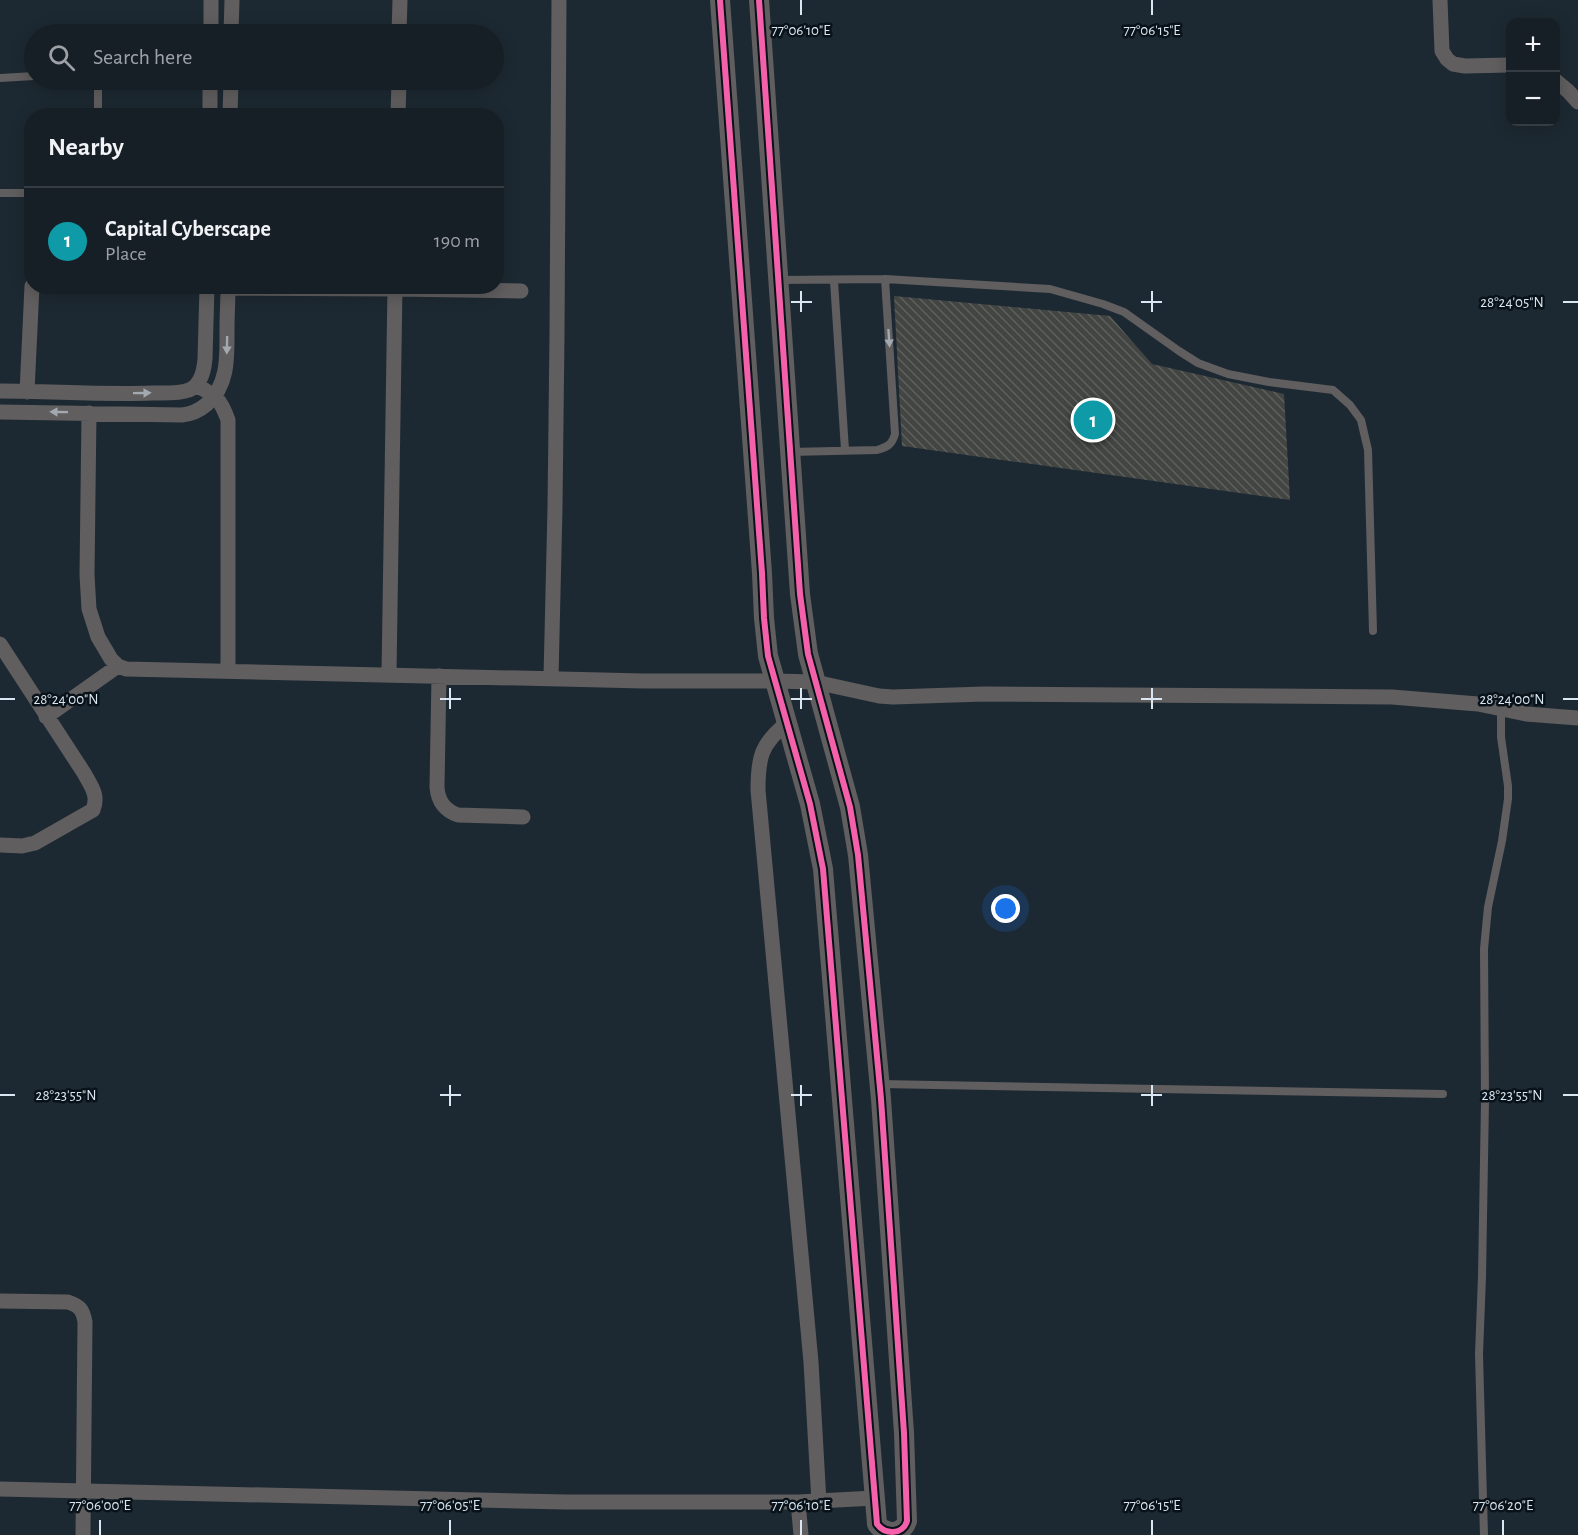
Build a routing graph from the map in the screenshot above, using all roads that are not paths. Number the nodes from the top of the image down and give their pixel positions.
1 (212, 0) edge
2 (232, 0) edge
3 (400, 0) edge
4 (559, 0) edge
5 (720, 0) edge
6 (759, 0) edge
7 (1440, 0) edge
8 (211, 24) edge
9 (231, 24) edge
10 (399, 24) edge
11 (1506, 65) edge
12 (24, 77) edge
13 (0, 78) edge
14 (1560, 84) edge
15 (98, 90) edge
16 (210, 90) edge
17 (231, 90) edge
18 (399, 90) edge
19 (1578, 102) edge
20 (98, 108) edge
21 (210, 108) edge
22 (230, 108) edge
23 (398, 108) edge
24 (0, 193) edge
25 (24, 193) edge
26 (885, 279) junction
27 (779, 280) junction
28 (834, 280) junction
29 (504, 291) edge
30 (521, 291) dead end
31 (32, 294) edge
32 (207, 294) edge
33 (228, 294) edge
34 (395, 294) edge
35 (196, 385) junction
36 (0, 392) edge
37 (27, 392) junction
38 (216, 395) junction
39 (0, 412) edge
40 (89, 413) junction
41 (845, 450) junction
42 (790, 452) junction
43 (1373, 631) dead end
44 (0, 644) edge
45 (118, 666) junction
46 (228, 671) junction
47 (388, 674) junction
48 (439, 676) junction
49 (551, 678) junction
50 (774, 681) junction
51 (815, 682) junction
52 (1501, 708) junction
53 (46, 717) junction
54 (1578, 718) edge
55 (787, 723) junction
56 (523, 817) dead end
57 (0, 845) edge
58 (880, 1084) junction
59 (1443, 1094) dead end
60 (0, 1301) edge
61 (0, 1489) edge
62 (84, 1491) junction
63 (875, 1498) junction
64 (798, 1502) junction
65 (819, 1502) junction
66 (83, 1535) edge
67 (801, 1535) edge
68 (1484, 1535) edge

1 - 8 street
2 - 9 street
3 - 10 street
4 - 49 street
5 - 50 street
6 - 27 street
7 - 11 street
12 - 13 lane
14 - 19 street
15 - 20 lane
16 - 21 street
17 - 22 street
18 - 23 street
24 - 25 lane
26 - 28 lane
26 -> 41 lane
26 - 43 lane
27 - 28 lane
27 - 42 street
28 - 41 lane
29 - 30 street
31 - 37 street
32 - 35 street
33 -> 38 street
34 - 47 street
37 -> 35 street
35 - 38 street
36 - 37 street
38 - 40 street
38 - 46 street
40 -> 39 street
40 - 45 street
41 - 42 lane
42 - 51 street
44 - 53 street
45 - 46 street
45 - 53 street
46 - 47 street
47 - 48 street
48 - 49 street
48 - 56 street
49 - 50 street
50 - 51 street
50 - 55 street
51 - 52 street
51 - 58 street
52 - 54 street
52 - 68 lane
53 - 57 street
55 - 63 street
55 - 65 street
58 - 59 lane
58 - 63 street
60 - 62 street
61 - 62 street
62 - 64 street
62 - 66 street
63 - 65 street
64 - 65 street
64 - 67 street

